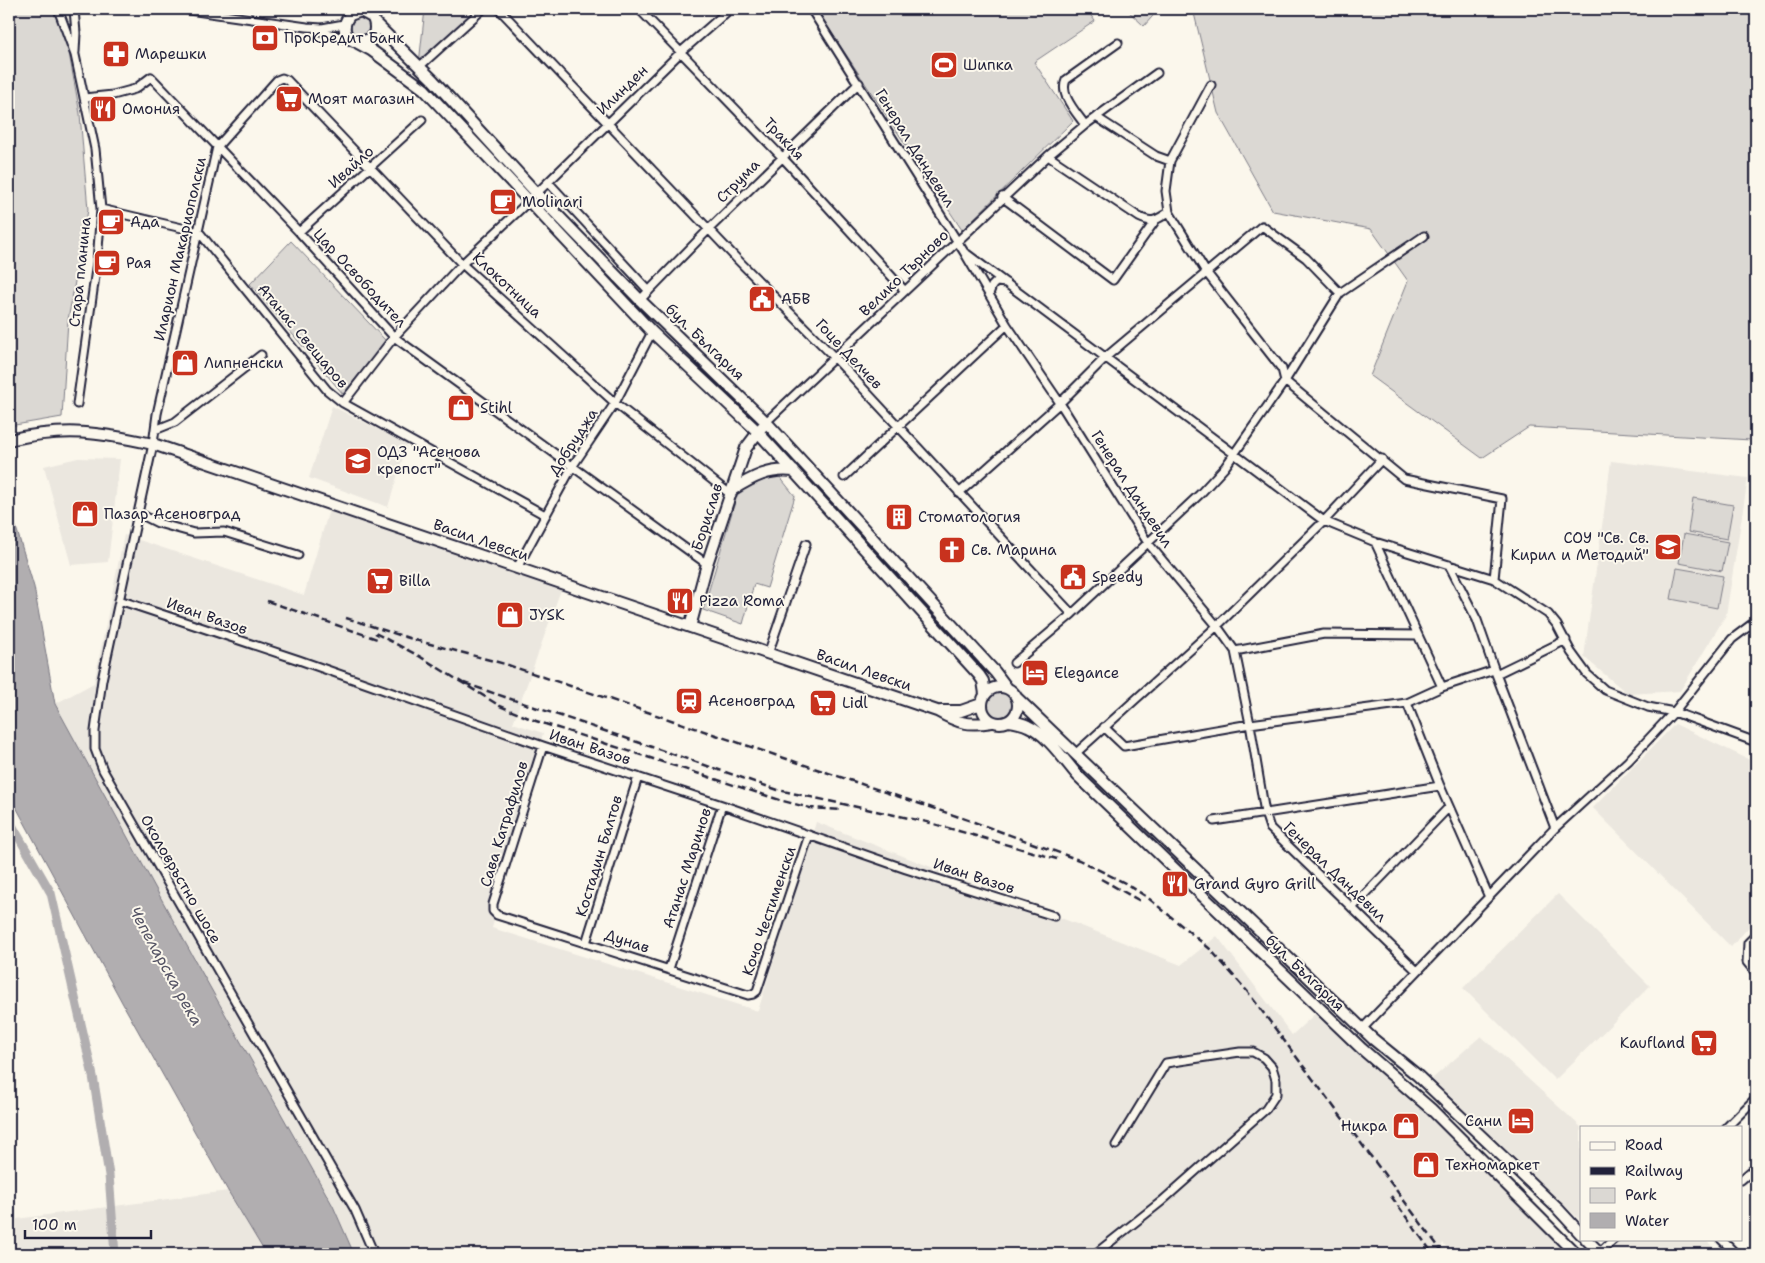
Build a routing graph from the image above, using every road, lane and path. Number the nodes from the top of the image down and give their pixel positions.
1 (58, 9) edge
2 (73, 9) edge
3 (182, 9) edge
4 (483, 9) edge
5 (499, 9) edge
6 (639, 9) edge
7 (730, 9) edge
8 (811, 9) edge
9 (348, 16) edge
10 (372, 16) edge
11 (307, 27) junction
12 (355, 42) junction
13 (1118, 43) dead end
14 (682, 52) junction
15 (75, 54) junction
16 (419, 67) junction
17 (1157, 73) dead end
18 (282, 78) joint
19 (858, 83) junction
20 (1211, 84) dead end
21 (84, 98) junction
22 (1096, 117) junction
23 (422, 120) dead end
24 (608, 123) junction
25 (1085, 125) junction
26 (217, 147) junction
27 (782, 156) junction
28 (1048, 156) junction
29 (1170, 161) junction
30 (372, 167) junction
31 (548, 182) junction
32 (537, 193) junction
33 (1002, 198) junction
34 (528, 202) junction
35 (101, 209) junction
36 (1169, 212) junction
37 (1155, 221) junction
38 (708, 230) junction
39 (199, 232) junction
40 (299, 232) junction
41 (1424, 236) dead end
42 (957, 241) junction
43 (964, 252) junction
44 (462, 264) junction
45 (1206, 272) junction
46 (1006, 283) junction
47 (649, 291) junction
48 (905, 291) junction
49 (1340, 293) junction
50 (989, 294) junction
51 (640, 300) junction
52 (1007, 325) junction
53 (652, 332) junction
54 (394, 337) junction
55 (261, 354) dead end
56 (1106, 357) junction
57 (836, 358) junction
58 (1285, 381) junction
59 (343, 403) junction
60 (615, 403) junction
61 (1060, 403) junction
62 (77, 404) dead end
63 (766, 422) junction
64 (897, 426) junction
65 (155, 430) junction
66 (757, 431) junction
67 (9, 440) edge
68 (154, 444) junction
69 (1235, 453) junction
70 (1382, 459) junction
71 (572, 466) junction
72 (794, 471) junction
73 (844, 478) dead end
74 (731, 492) junction
75 (959, 493) junction
76 (138, 513) junction
77 (545, 515) junction
78 (1324, 520) junction
79 (1375, 542) junction
80 (1148, 543) junction
81 (806, 544) dead end
82 (298, 555) dead end
83 (707, 564) junction
84 (1449, 565) junction
85 (517, 568) junction
86 (1494, 579) junction
87 (119, 600) junction
88 (1072, 614) junction
89 (1756, 621) edge
90 (1217, 626) junction
91 (690, 627) junction
92 (1418, 636) junction
93 (1566, 640) junction
94 (1235, 651) junction
95 (768, 654) junction
96 (1014, 663) dead end
97 (1495, 672) junction
98 (1442, 687) junction
99 (1008, 688) junction
100 (985, 694) junction
101 (1017, 698) junction
102 (1407, 703) junction
103 (981, 704) junction
104 (937, 711) junction
105 (1674, 712) junction
106 (1009, 721) junction
107 (992, 722) junction
108 (1250, 724) junction
109 (1104, 727) junction
110 (1756, 742) edge
111 (543, 746) junction
112 (1075, 754) junction
113 (638, 777) junction
114 (1440, 786) junction
115 (722, 804) junction
116 (1449, 806) junction
117 (1265, 813) junction
118 (1214, 821) dead end
119 (1555, 828) junction
120 (809, 835) junction
121 (1489, 897) junction
122 (1352, 908) junction
123 (493, 911) joint
124 (1054, 916) dead end
125 (1756, 934) edge
126 (586, 943) junction
127 (669, 969) junction
128 (1417, 971) junction
129 (1756, 973) edge
130 (753, 994) joint
131 (1363, 1028) junction
132 (1756, 1098) edge
133 (1728, 1126) edge
134 (1116, 1145) dead end
135 (1756, 1167) edge
136 (1742, 1180) edge
137 (1580, 1233) edge
138 (1587, 1240) edge
139 (1613, 1240) edge
140 (1722, 1240) edge
141 (374, 1254) edge
142 (1095, 1254) edge
143 (1576, 1254) edge
144 (1600, 1254) edge
145 (1736, 1254) edge

1 - 2 street
1 - 15 street
2 - 15 street
3 - 11 street
4 - 16 street
5 - 24 street, Гоце Делчев
6 - 14 street, Тракия
7 - 14 street, Илинден
8 - 19 street, Генерал Дандевил
9 - 10 main road
9 - 11 street
9 - 12 main road
10 - 12 main road
10 - 16 main road, бул. България
11 - 12 street
12 - 34 main road, бул. България
13 - 25 street
14 - 24 street, Илинден
14 - 27 street, Тракия
15 - 21 street, Стара планина
16 - 32 main road, бул. България
17 - 22 street, Велико Търново
18 - 26 street, Иларион Макариополски
18 - 30 street, Клокотница
19 - 27 street, Струма
19 - 42 street, Генерал Дандевил
20 - 29 street
21 - 26 street, Цар Освободител
21 - 35 street, Стара планина
22 - 25 street, Велико Търново
22 - 29 street
23 - 30 street, Ивайло
24 - 31 street, Илинден
24 - 38 street, Гоце Делчев
25 - 28 street, Велико Търново
26 - 39 street, Иларион Макариополски
26 - 40 street, Цар Освободител
27 - 38 street, Струма
27 - 48 street, Тракия
28 - 33 street, Велико Търново
28 - 37 street
29 - 36 street
30 - 40 street, Ивайло
30 - 44 street, Клокотница
31 - 32 street, Илинден
31 - 47 street
32 - 51 main road, бул. България
33 - 37 street
33 - 42 street, Велико Търново
34 - 44 street
34 - 53 main road, бул. България
35 - 39 street
35 - 62 street, Стара планина
36 - 37 street
36 - 45 street
38 - 47 street, Струма
38 - 57 street, Гоце Делчев
39 - 59 street, Атанас Свещаров
39 - 65 street, Иларион Макариополски
40 - 54 street, Цар Освободител
41 - 49 street
42 - 43 street, Генерал Дандевил
42 - 48 street, Велико Търново
43 - 46 street
43 - 50 street, Генерал Дандевил
44 - 54 street
44 - 60 street, Клокотница
45 - 49 street
45 - 56 street
45 - 58 street
46 - 50 street
46 - 56 street
47 - 51 street, Струма
48 - 57 street, Велико Търново
49 - 58 street
50 - 52 street, Генерал Дандевил
51 - 63 main road, бул. България
52 - 61 street, Генерал Дандевил
52 - 64 street
53 - 60 street, Добруджа
53 - 66 main road, бул. България
54 - 59 street
54 - 71 street, Цар Освободител
55 - 65 street
56 - 61 street
56 - 69 street
57 - 63 street, Велико Търново
57 - 64 street, Гоце Делчев
58 - 69 street
58 - 70 street
59 - 77 street, Атанас Свещаров
60 - 71 street, Добруджа
60 - 74 street, Клокотница
61 - 75 street
61 - 80 street, Генерал Дандевил
63 - 66 main road, Борислав
63 - 99 main road, бул. България
64 - 73 street
64 - 75 street, Гоце Делчев
65 - 68 street, Иларион Макариополски
66 - 72 main road, бул. България
66 - 74 main road, Борислав
67 - 68 main road, Васил Левски
68 - 76 street, Околовръстно шосе
68 - 85 main road, Васил Левски
69 - 78 street
69 - 80 street
70 - 78 street
70 - 86 street
71 - 77 street, Добруджа
71 - 83 street, Цар Освободител
72 - 74 main road
72 - 100 main road, бул. България
74 - 83 main road, Борислав
75 - 88 street, Гоце Делчев
76 - 82 street
76 - 87 street, Околовръстно шосе
77 - 85 street, Добруджа
78 - 79 street
78 - 90 street
79 - 84 street
79 - 92 street
80 - 88 street
80 - 90 street, Генерал Дандевил
81 - 95 street
83 - 91 main road, Борислав
84 - 86 street
84 - 97 street
85 - 91 main road, Васил Левски
86 - 93 street
87 - 111 street, Иван Вазов
87 - 141 street, Околовръстно шосе
88 - 96 street
89 - 105 street
90 - 94 street, Генерал Дандевил
90 - 109 street
91 - 95 main road, Васил Левски
92 - 94 street
92 - 98 street
93 - 97 street
93 - 105 street
94 - 108 street, Генерал Дандевил
95 - 104 main road, Васил Левски
97 - 98 street
97 - 119 street
98 - 102 street
99 - 100 main road
99 - 101 main road
100 - 103 main road
101 - 106 main road
101 - 112 main road, бул. България
102 - 108 street
102 - 114 street
103 - 104 main road, Васил Левски
103 - 107 main road
104 - 107 main road, Васил Левски
105 - 110 street
105 - 119 street
106 - 107 main road
106 - 143 main road, бул. България
108 - 109 street
108 - 117 street, Генерал Дандевил
109 - 112 street
111 - 113 street, Иван Вазов
111 - 123 street, Сава Катрафилов
112 - 131 main road, бул. България
113 - 115 street, Иван Вазов
113 - 126 street, Костадин Балтов
114 - 116 street
114 - 117 street
115 - 120 street, Иван Вазов
115 - 127 street, Атанас Маринов
116 - 121 street
116 - 122 street
117 - 118 street
117 - 122 street, Генерал Дандевил
119 - 121 street
120 - 124 street, Иван Вазов
120 - 130 street, Кочо Честименски
121 - 128 street
122 - 128 street, Генерал Дандевил
123 - 126 street, Дунав
125 - 129 street
126 - 127 street, Дунав
127 - 130 street, Дунав
128 - 131 street
131 - 137 main road, бул. България
132 - 133 street
134 - 142 street
135 - 136 street
138 - 144 main road
139 - 144 street
140 - 145 street

